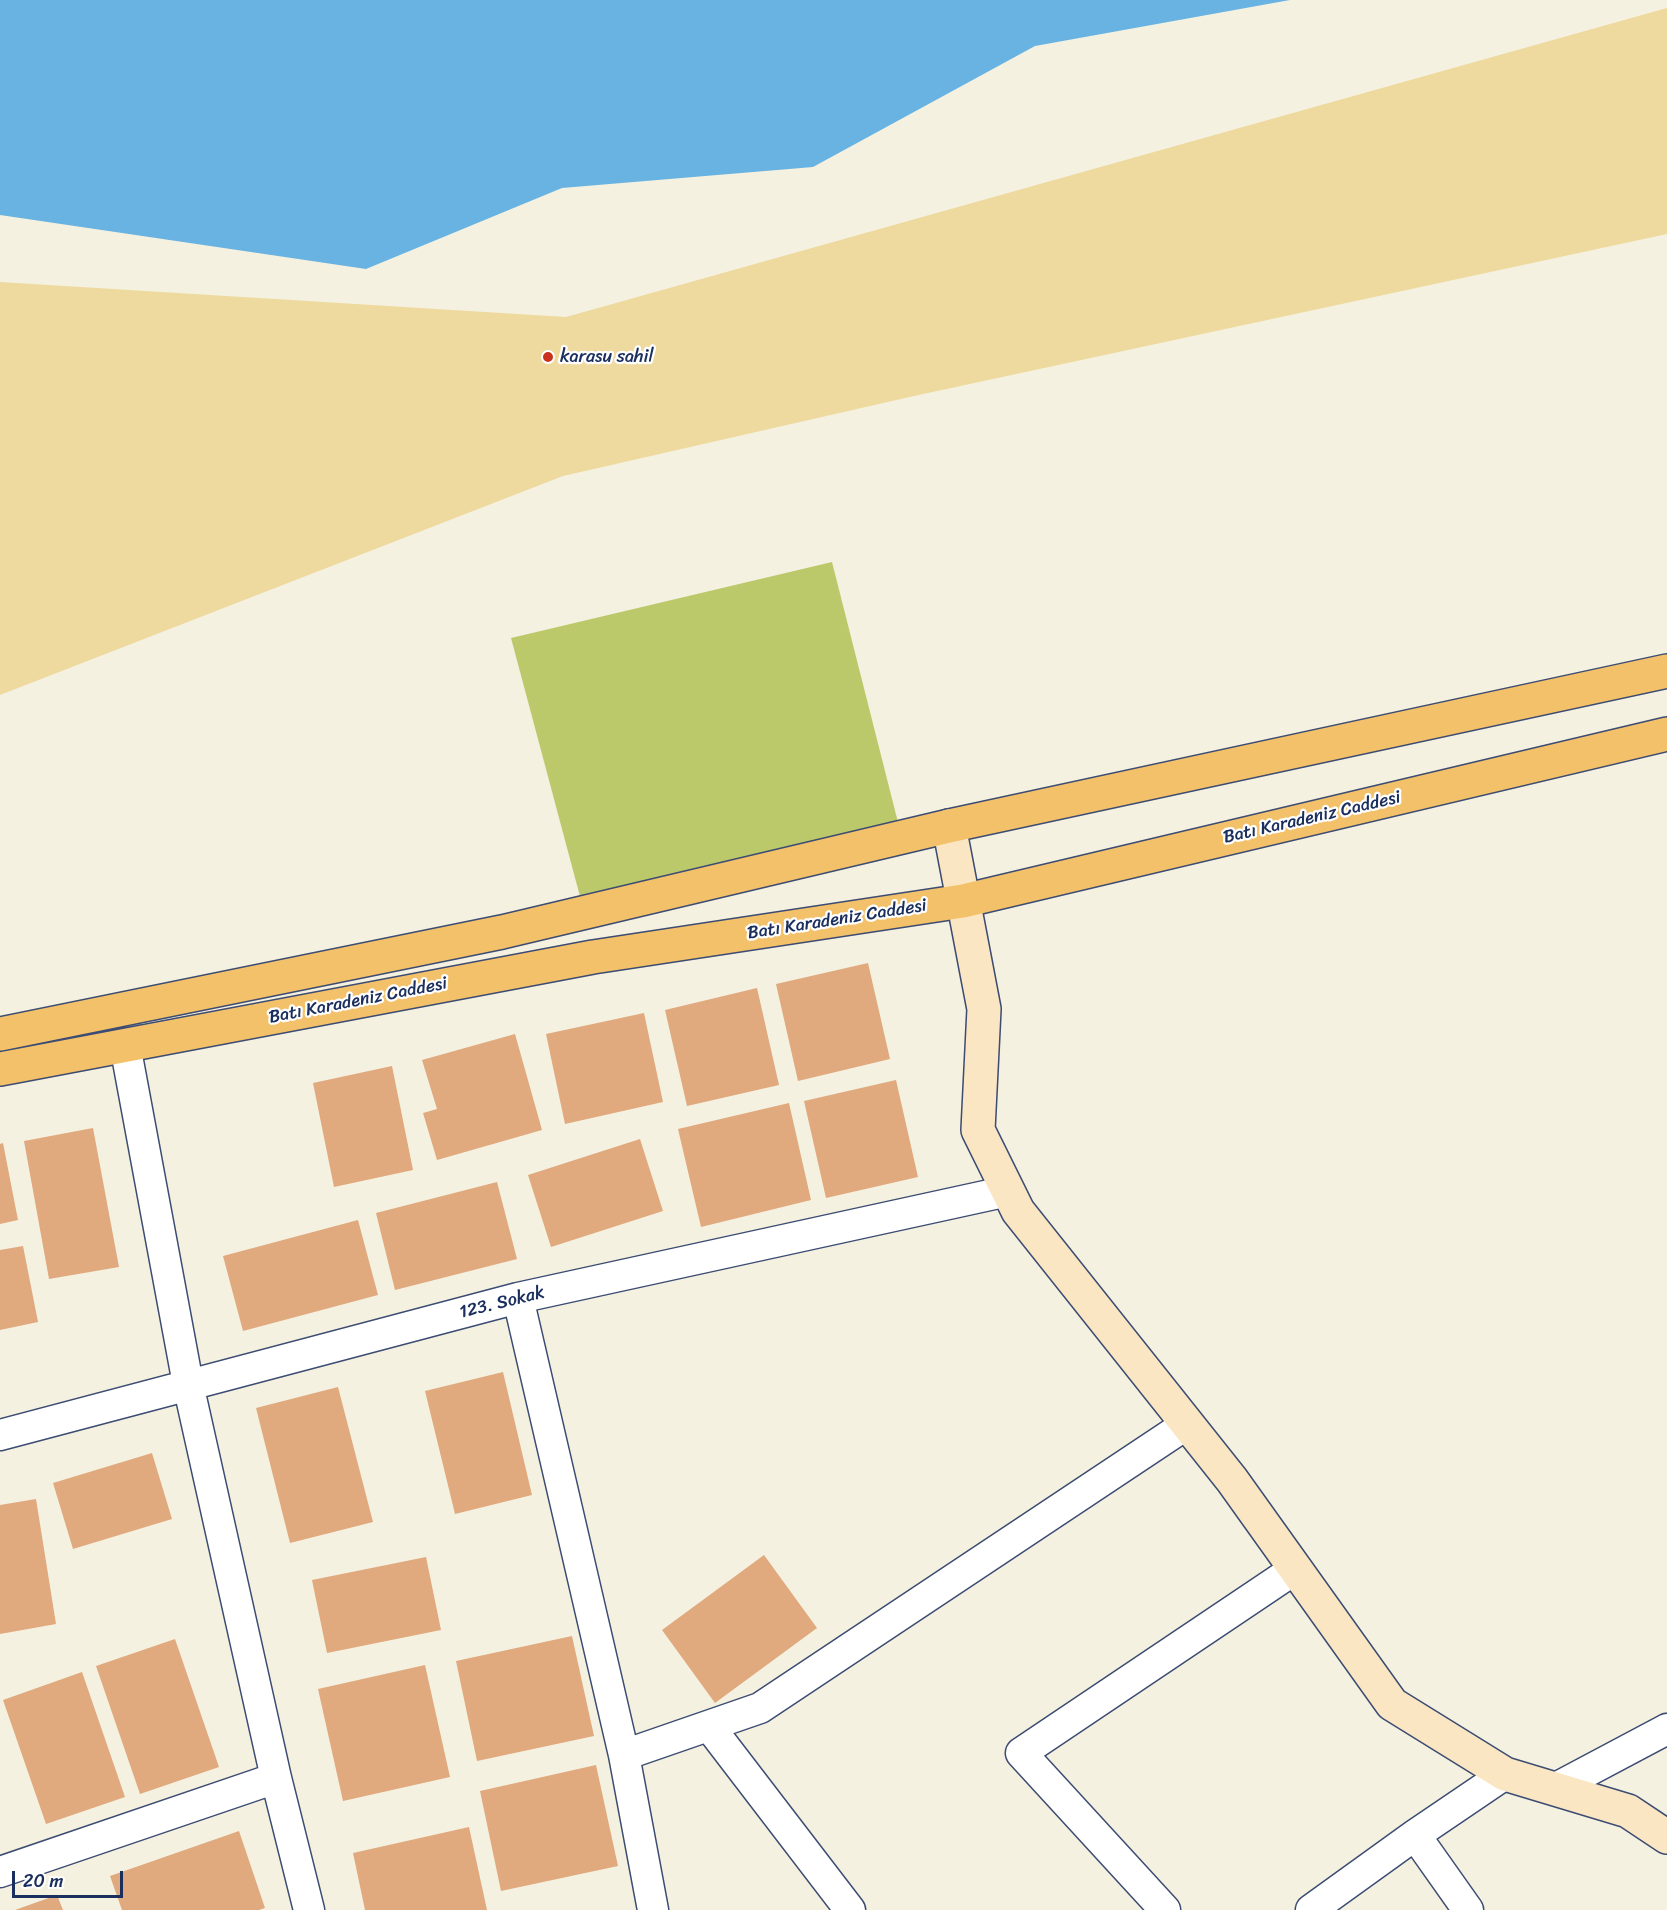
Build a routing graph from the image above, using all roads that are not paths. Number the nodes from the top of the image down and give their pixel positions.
1 (1667, 671) edge
2 (1667, 734) edge
3 (949, 826) junction
4 (963, 901) junction
5 (0, 1034) edge
6 (125, 1045) junction
7 (0, 1069) edge
8 (1008, 1191) junction
9 (518, 1298) junction
10 (188, 1384) junction
11 (1187, 1424) junction
12 (0, 1435) edge
13 (1295, 1569) junction
14 (709, 1726) junction
15 (1667, 1729) edge
16 (624, 1755) junction
17 (1505, 1774) junction
18 (276, 1778) junction
19 (1554, 1789) junction
20 (1415, 1835) junction
21 (1667, 1837) edge
22 (0, 1872) edge
23 (309, 1910) edge
24 (653, 1910) edge
25 (850, 1910) edge
26 (1165, 1910) edge
27 (1311, 1910) edge
28 (1468, 1910) edge

1 - 3 main road
2 - 4 main road, Batı Karadeniz Caddesi
3 - 4 street
3 - 5 main road
4 - 6 main road, Batı Karadeniz Caddesi
4 - 8 street
6 - 7 main road, Batı Karadeniz Caddesi
6 - 10 street
8 - 9 street, 123. Sokak
8 - 11 street
9 - 10 street, 123. Sokak
9 - 16 street
10 - 12 street, 123. Sokak
10 - 18 street
11 - 13 street
11 - 14 street
13 - 17 street
13 - 26 street
14 - 16 street
14 - 25 street
15 - 19 street
16 - 24 street
17 - 19 street
17 - 20 street
18 - 22 street
18 - 23 street
19 - 21 street
20 - 27 street
20 - 28 street

